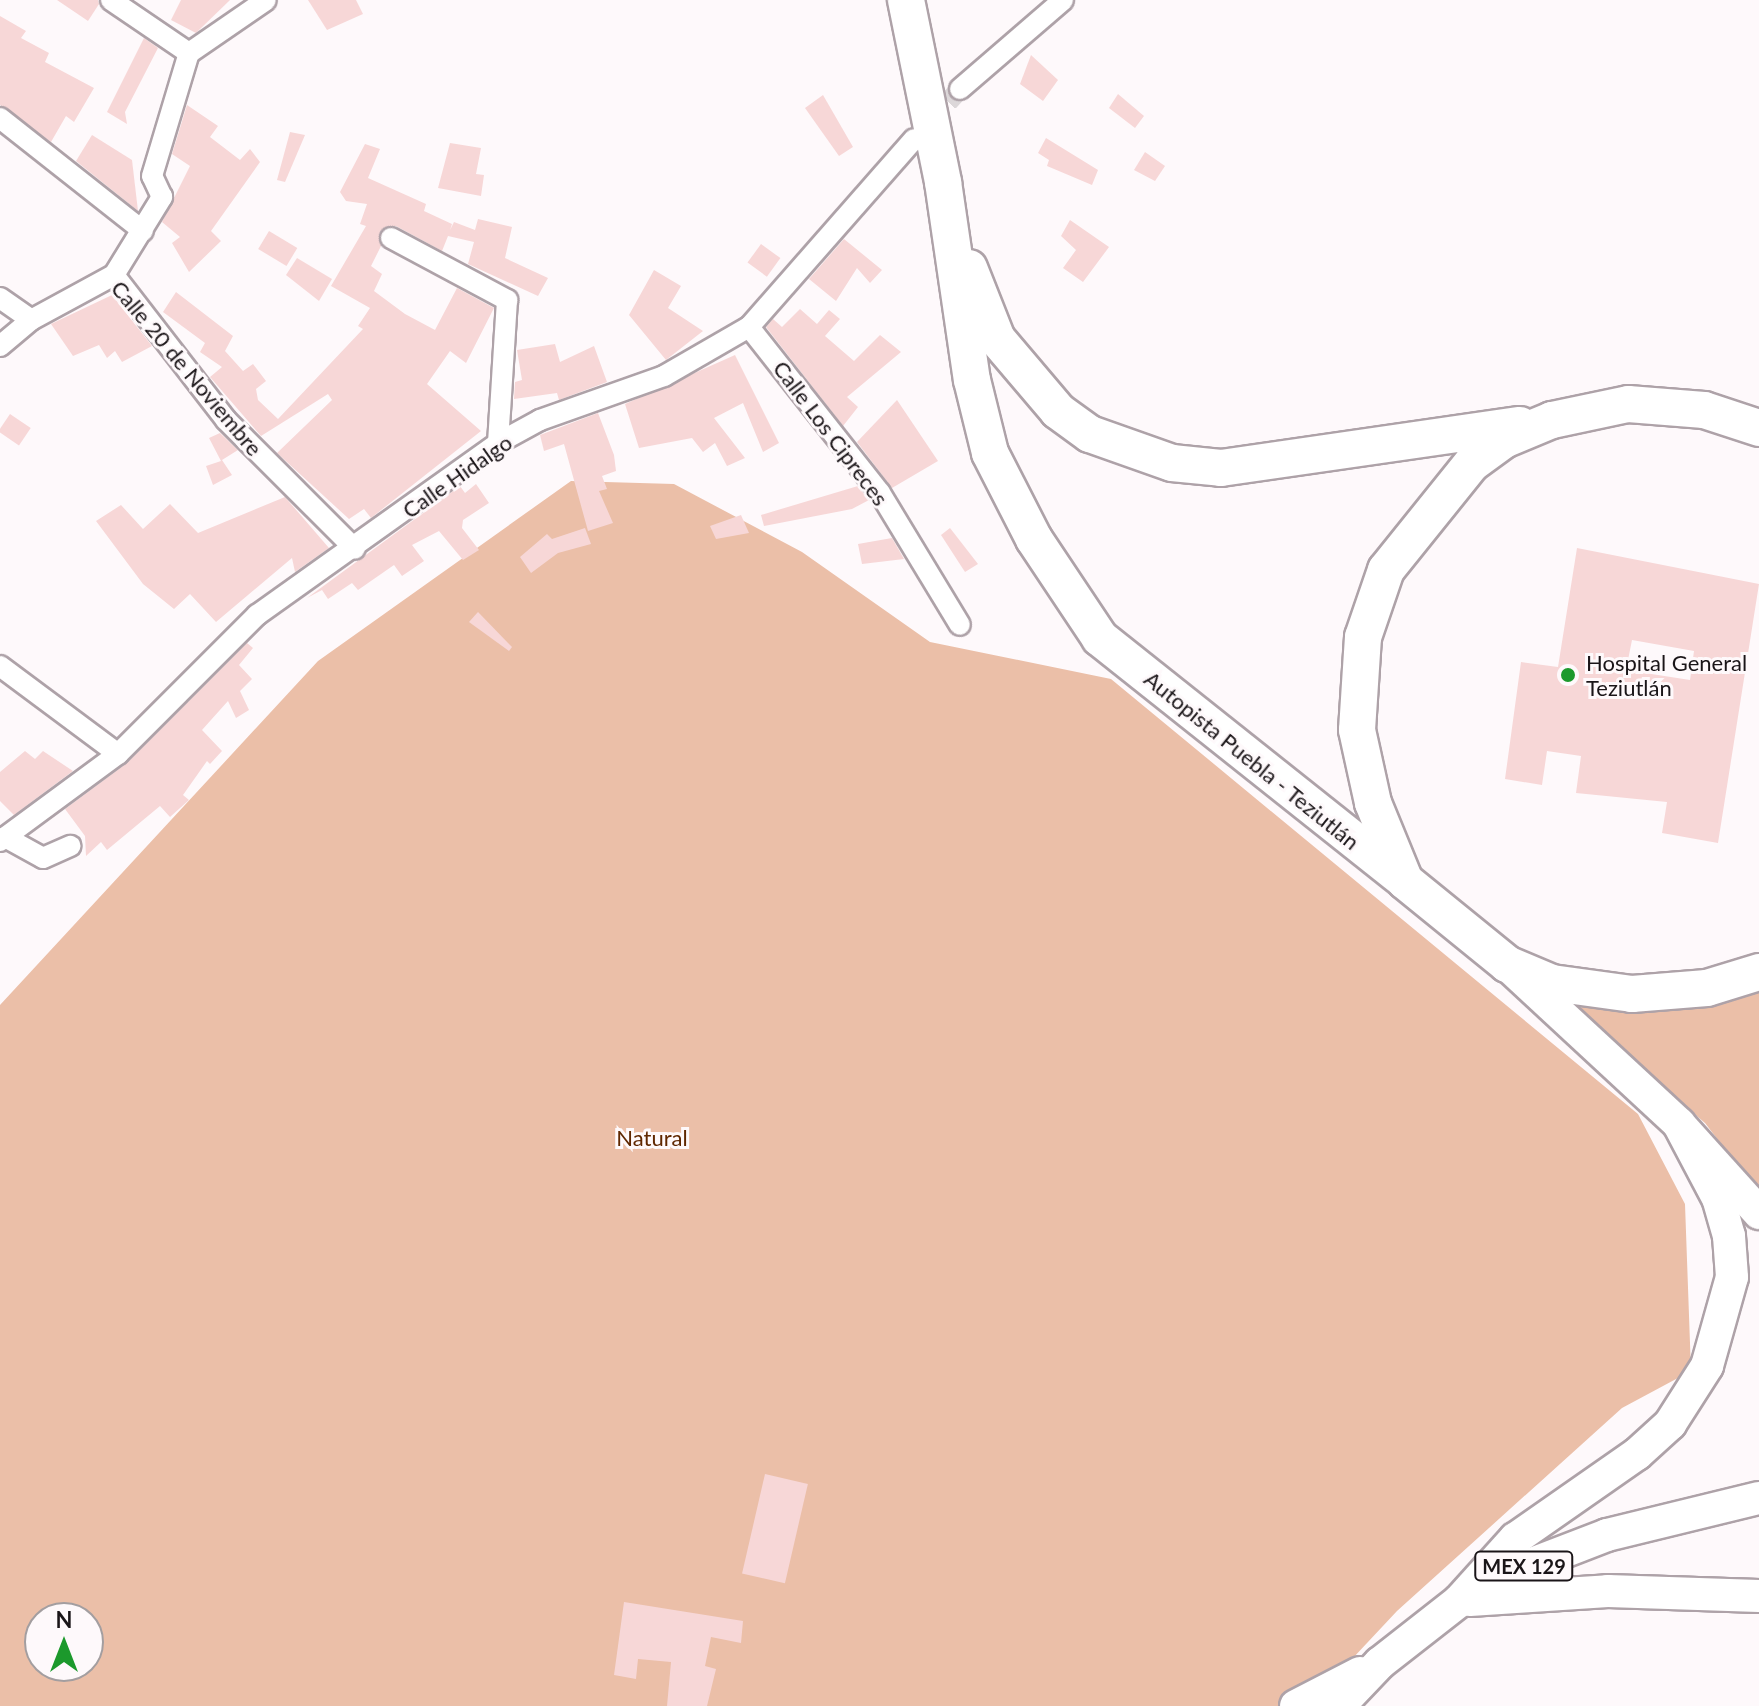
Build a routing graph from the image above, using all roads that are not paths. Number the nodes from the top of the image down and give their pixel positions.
1 (111, 0) edge
2 (266, 0) edge
3 (906, 0) edge
4 (1063, 0) edge
5 (189, 53) junction
6 (960, 89) tunnel mouth
7 (0, 118) edge
8 (914, 139) tunnel mouth
9 (943, 182) junction
10 (143, 231) junction
11 (391, 238) dead end
12 (114, 275) junction
13 (0, 298) edge
14 (31, 320) junction
15 (749, 327) junction
16 (0, 346) edge
17 (1552, 420) junction
18 (1759, 428) edge
19 (498, 443) junction
20 (355, 549) junction
21 (960, 625) dead end
22 (0, 666) edge
23 (118, 754) junction
24 (2, 839) edge
25 (70, 846) dead end
26 (1405, 881) junction
27 (1507, 964) junction
28 (1759, 972) edge
29 (1679, 1124) junction
30 (1759, 1213) edge
31 (1753, 1500) edge
32 (1759, 1596) edge
33 (1459, 1601) junction
34 (1380, 1663) junction
35 (1296, 1706) edge
36 (1339, 1706) edge
37 (1357, 1706) edge

1 - 5 street
2 - 5 street
3 - 9 highway
4 - 6 street
5 - 10 street
7 - 10 street
8 - 15 street, Calle Hidalgo
9 - 17 highway, Autopista Puebla - Teziutlán
9 - 26 highway, Autopista Puebla - Teziutlán
10 - 12 street
11 - 19 street
12 - 14 street, Calle 20 de Noviembre
12 - 20 street, Calle 20 de Noviembre
13 - 14 street
14 - 16 street, Calle 20 de Noviembre
15 - 19 street, Calle Hidalgo
15 - 21 street, Calle Los Cipreces
17 - 18 highway, Autopista Puebla - Teziutlán
17 - 26 highway, Autopista Puebla - Teziutlán
19 - 20 street, Calle Hidalgo
20 - 23 street, Calle Hidalgo
22 - 23 street
23 - 24 street, Calle Hidalgo
24 - 25 street
26 - 27 highway, Autopista Puebla - Teziutlán
27 - 28 highway, Autopista Puebla - Teziutlán
27 - 29 main road
29 - 30 main road
29 - 33 main road
31 - 33 main road, MEX 129
32 - 33 main road
33 - 34 main road, MEX 129
34 - 35 main road
34 - 36 main road, MEX 129
34 - 37 main road

